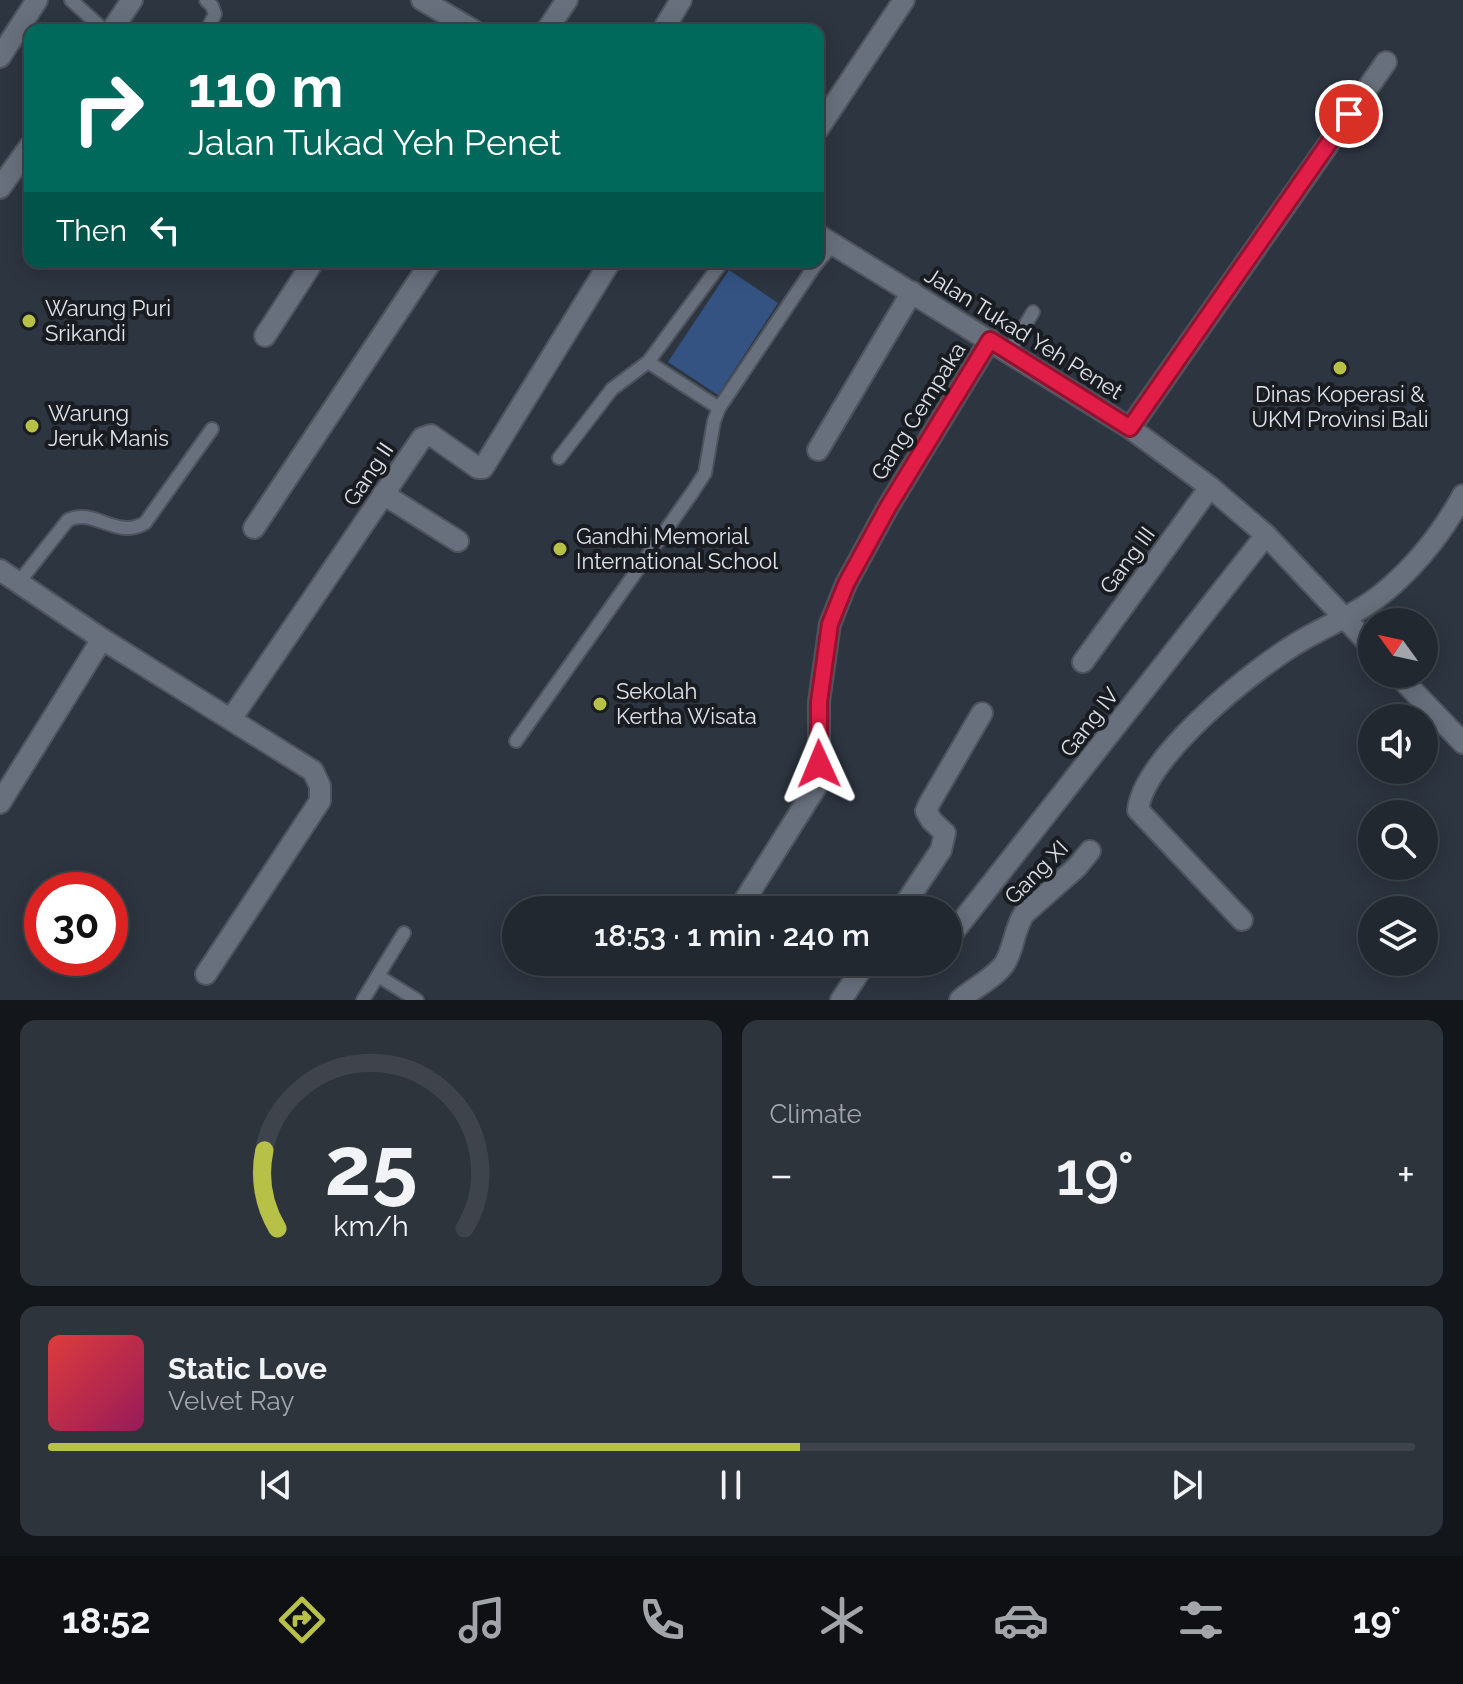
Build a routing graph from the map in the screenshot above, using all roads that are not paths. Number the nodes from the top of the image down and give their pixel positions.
1 (37, 0) edge
2 (71, 0) edge
3 (132, 0) edge
4 (206, 0) edge
5 (422, 0) edge
6 (567, 0) edge
7 (681, 0) edge
8 (904, 0) edge
9 (97, 24) edge
10 (116, 24) edge
11 (210, 24) edge
12 (461, 24) edge
13 (551, 24) edge
14 (667, 24) edge
15 (0, 57) edge
16 (1386, 62) dead end
17 (824, 120) edge
18 (24, 154) edge
19 (0, 188) edge
20 (826, 240) edge
21 (309, 268) edge
22 (427, 268) edge
23 (606, 268) edge
24 (718, 268) edge
25 (813, 268) edge
26 (912, 292) junction
27 (1033, 312) dead end
28 (265, 336) dead end
29 (990, 340) junction
30 (1009, 352) junction
31 (648, 362) junction
32 (719, 408) junction
33 (1130, 428) junction
34 (212, 429) dead end
35 (818, 450) dead end
36 (559, 458) dead end
37 (1210, 487) junction
38 (383, 494) junction
39 (1463, 495) edge
40 (254, 528) dead end
41 (1266, 535) junction
42 (458, 541) dead end
43 (0, 570) edge
44 (19, 582) junction
45 (1345, 618) junction
46 (1358, 632) edge
47 (102, 639) junction
48 (1083, 662) dead end
49 (1410, 688) edge
50 (982, 713) dead end
51 (231, 719) junction
52 (516, 741) dead end
53 (1463, 743) edge
54 (0, 803) edge
55 (1090, 851) dead end
56 (747, 896) edge
57 (910, 896) edge
58 (1242, 920) dead end
59 (962, 921) edge
60 (404, 933) dead end
61 (206, 974) dead end
62 (378, 976) junction
63 (857, 976) edge
64 (363, 1000) edge
65 (417, 1000) edge
66 (841, 1000) edge
67 (960, 1000) edge

1 - 15 street
2 - 9 lane
3 - 10 street
4 - 11 lane
5 - 12 street
6 - 13 street
7 - 14 street
8 - 17 street
16 - 33 street
18 - 19 street
20 - 26 street, Jalan Tukad Yeh Penet
21 - 28 street
22 - 40 street
23 - 38 street, Gang II
24 - 31 lane
25 - 32 lane
26 - 29 street, Jalan Tukad Yeh Penet
26 - 35 street
27 - 30 lane
29 - 30 street, Jalan Tukad Yeh Penet
29 - 56 street, Gang Cempaka
30 - 33 street, Jalan Tukad Yeh Penet
31 - 32 lane
31 - 36 lane
32 - 52 lane
33 - 37 street, Jalan Tukad Yeh Penet
34 - 44 lane
37 - 41 street, Jalan Tukad Yeh Penet
37 - 48 street, Gang III
38 - 42 street
38 - 51 street, Gang II
39 - 45 street
41 - 45 street, Jalan Tukad Yeh Penet
41 - 59 street, Gang IV
43 - 44 street
44 - 47 street
45 - 46 street, Jalan Tukad Yeh Penet
45 - 58 street
47 - 51 street
47 - 54 street
49 - 53 street
50 - 57 street
51 - 61 street
55 - 67 street, Gang XI
60 - 62 lane
62 - 64 lane
62 - 65 lane
63 - 66 street

